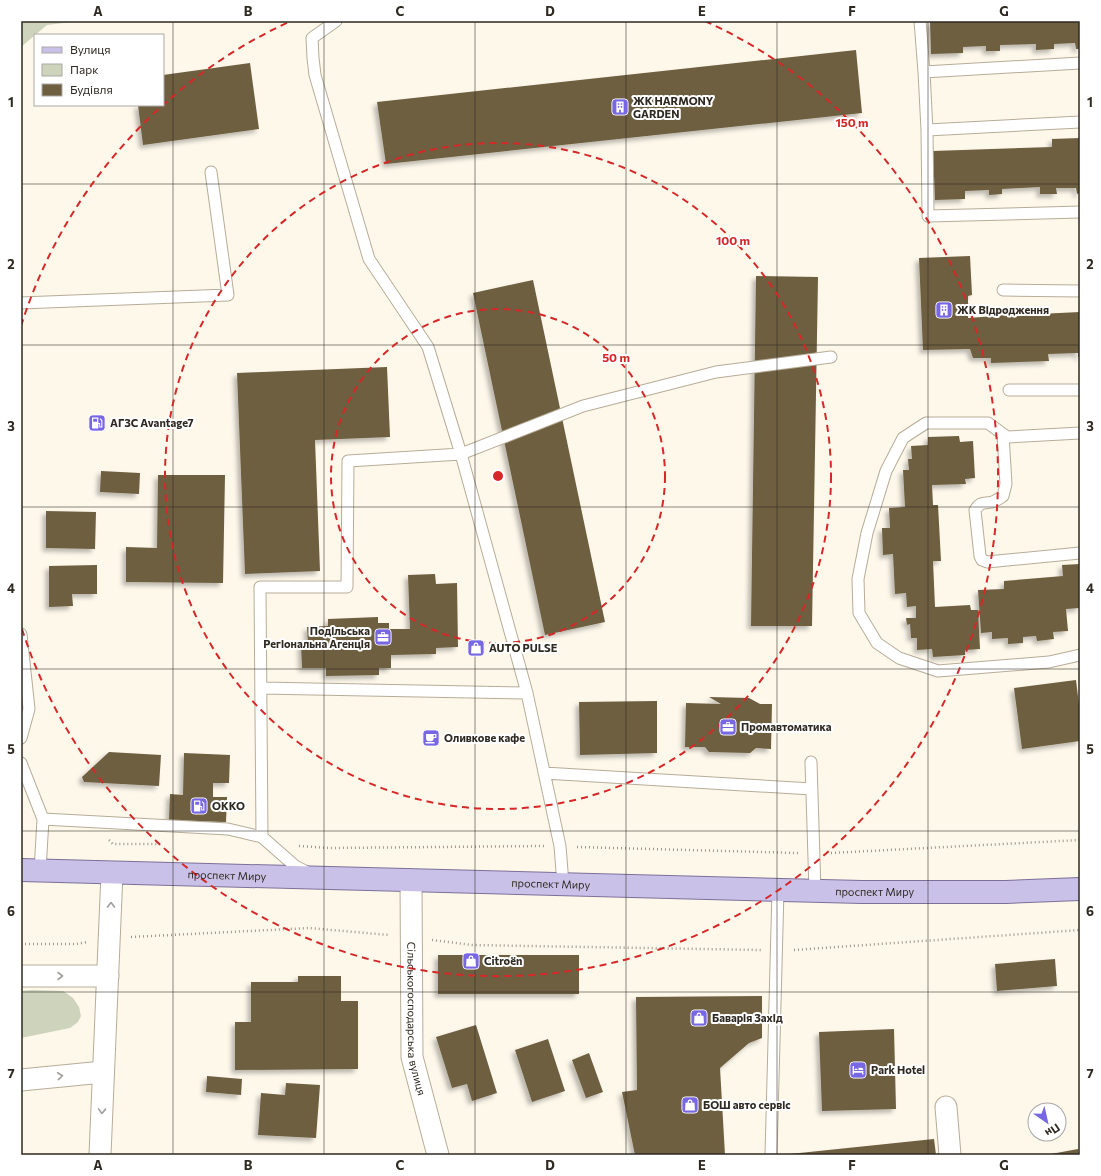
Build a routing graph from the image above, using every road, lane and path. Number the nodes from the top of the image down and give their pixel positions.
1 (336, 21) edge
2 (920, 21) edge
3 (1080, 63) edge
4 (924, 72) junction
5 (1080, 122) edge
6 (927, 130) junction
7 (211, 172) dead end
8 (1080, 212) edge
9 (1003, 290) dead end
10 (1080, 291) edge
11 (21, 302) edge
12 (831, 357) dead end
13 (1009, 390) dead end
14 (1080, 390) edge
15 (1080, 433) edge
16 (1003, 435) junction
17 (460, 454) junction
18 (1080, 553) edge
19 (21, 634) edge
20 (1080, 655) edge
21 (261, 688) junction
22 (527, 693) junction
23 (21, 738) edge
24 (811, 762) dead end
25 (21, 763) edge
26 (544, 773) junction
27 (812, 789) junction
28 (43, 819) junction
29 (89, 821) junction
30 (1080, 840) edge
31 (266, 841) junction
32 (168, 844) dead end
33 (560, 846) junction
34 (813, 853) junction
35 (30, 870) edge
36 (112, 873) junction
37 (337, 878) junction
38 (411, 880) junction
39 (563, 884) junction
40 (1080, 889) edge
41 (778, 890) junction
42 (815, 891) junction
43 (1080, 930) edge
44 (411, 937) junction
45 (110, 938) junction
46 (21, 944) edge
47 (777, 951) junction
48 (21, 976) edge
49 (108, 976) junction
50 (103, 1072) junction
51 (21, 1080) edge
52 (946, 1107) dead end
53 (100, 1155) edge
54 (438, 1155) edge
55 (771, 1155) edge
56 (950, 1155) edge

1 - 17 lane
2 - 4 lane
3 - 4 lane
4 - 6 lane
5 - 6 lane
6 - 8 lane
7 - 11 lane
9 - 10 lane
12 - 17 lane
13 - 14 lane
15 - 16 lane
16 - 18 lane
16 - 20 lane
17 - 21 lane
17 - 22 lane
19 - 23 lane
21 - 22 lane
21 - 31 lane
22 - 26 lane
24 - 27 lane
25 - 28 lane
26 - 27 lane
26 - 33 lane
27 - 34 lane
28 - 29 lane
28 - 35 lane
29 - 31 lane
29 - 32 path
30 - 34 path
31 - 33 path
31 - 37 lane
33 - 34 path
33 - 39 lane
34 - 42 lane
35 - 36 main road, проспект Миру
36 - 37 main road, проспект Миру
45 -> 36 street
37 - 38 main road, проспект Миру
38 - 39 main road, проспект Миру
38 - 44 street, Сільськогосподарська вулиця
39 - 41 main road, проспект Миру
40 - 42 main road, проспект Миру
41 - 42 main road, проспект Миру
41 - 47 lane
43 - 47 path
44 - 45 path
44 - 47 path
44 - 54 street, Сільськогосподарська вулиця
45 - 46 path
45 - 49 street
47 - 55 lane
48 -> 49 street
49 - 50 street
51 -> 50 street
50 -> 53 street
52 - 56 street

